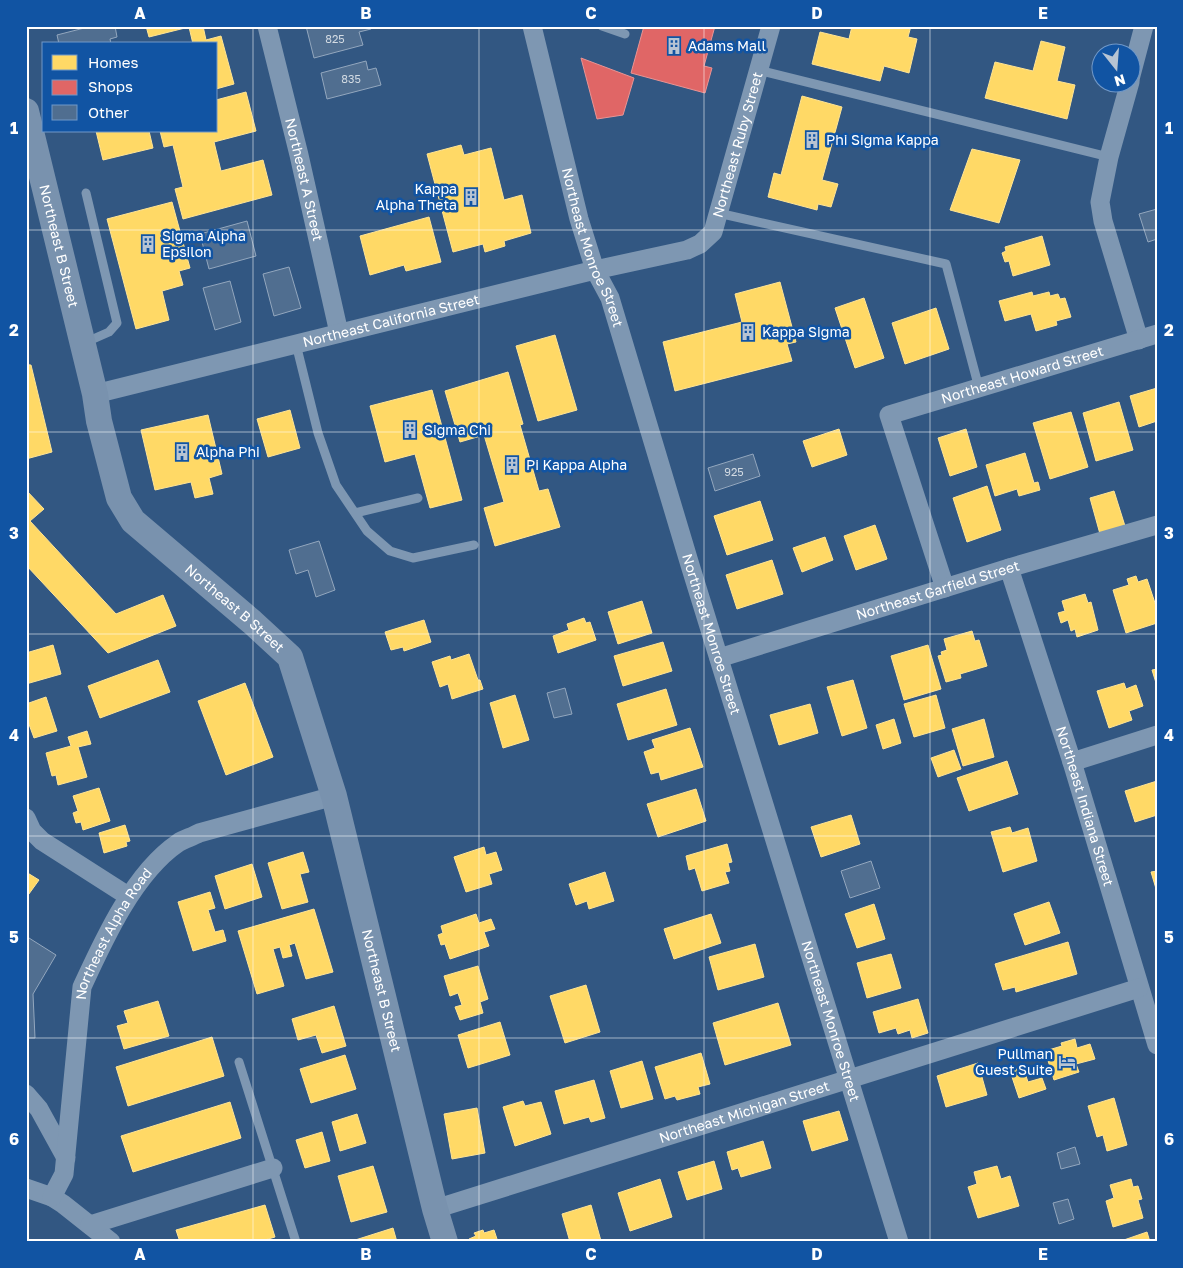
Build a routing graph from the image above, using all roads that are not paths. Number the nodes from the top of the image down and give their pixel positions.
1 (267, 26) edge
2 (532, 26) edge
3 (602, 26) edge
4 (771, 26) edge
5 (1144, 26) edge
6 (625, 34) dead end
7 (1140, 42) edge
8 (758, 70) junction
9 (1127, 92) edge
10 (26, 111) edge
11 (1109, 157) junction
12 (86, 193) dead end
13 (718, 213) junction
14 (687, 250) joint
15 (594, 270) junction
16 (339, 333) junction
17 (1157, 334) edge
18 (1139, 340) junction
19 (82, 344) junction
20 (296, 344) junction
21 (979, 388) junction
22 (95, 394) junction
23 (418, 498) dead end
24 (354, 513) junction
25 (1157, 525) edge
26 (474, 545) dead end
27 (1009, 568) junction
28 (945, 588) junction
29 (719, 658) junction
30 (1157, 735) edge
31 (1072, 762) junction
32 (334, 796) junction
33 (26, 818) edge
34 (128, 896) junction
35 (1139, 988) junction
36 (1157, 1045) edge
37 (239, 1062) dead end
38 (849, 1080) junction
39 (26, 1094) edge
40 (66, 1158) junction
41 (273, 1168) junction
42 (26, 1188) edge
43 (52, 1197) junction
44 (435, 1210) junction
45 (90, 1225) junction
46 (111, 1242) edge
47 (296, 1242) edge
48 (445, 1242) edge
49 (899, 1242) edge

1 - 16 street, Northeast A Street
2 - 15 street, Northeast Monroe Street
3 - 6 lane
4 - 8 street, Northeast Ruby Street
5 - 7 street
8 - 11 lane
8 - 13 street, Northeast Ruby Street
9 - 11 street
10 - 19 street, Northeast B Street
11 - 18 street
12 - 19 lane
13 - 14 street, Northeast Ruby Street
13 - 21 lane
14 - 15 street, Northeast California Street
15 - 16 street, Northeast California Street
15 - 29 street, Northeast Monroe Street
16 - 20 street, Northeast California Street
17 - 18 street, Northeast Howard Street
18 - 21 street, Northeast Howard Street
19 - 22 street, Northeast B Street
20 - 22 street, Northeast California Street
20 - 24 lane
21 - 28 street, Northeast Howard Street
22 - 32 street, Northeast B Street
23 - 24 lane
24 - 26 lane
25 - 27 street, Northeast Garfield Street
27 - 28 street, Northeast Garfield Street
27 - 31 street, Northeast Indiana Street
28 - 29 street, Northeast Garfield Street
29 - 38 street, Northeast Monroe Street
30 - 31 street
31 - 35 street, Northeast Indiana Street
32 - 34 street, Northeast Alpha Road
32 - 44 street, Northeast B Street
33 - 34 street
34 - 40 street, Northeast Alpha Road
35 - 36 street, Northeast Indiana Street
35 - 38 street, Northeast Michigan Street
37 - 41 lane
38 - 44 street, Northeast Michigan Street
38 - 49 street, Northeast Monroe Street
39 - 40 street
40 - 43 street, Northeast Alpha Road
41 - 45 street
41 - 47 lane
42 - 43 street
43 - 45 street
44 - 48 street, Northeast B Street
45 - 46 street

